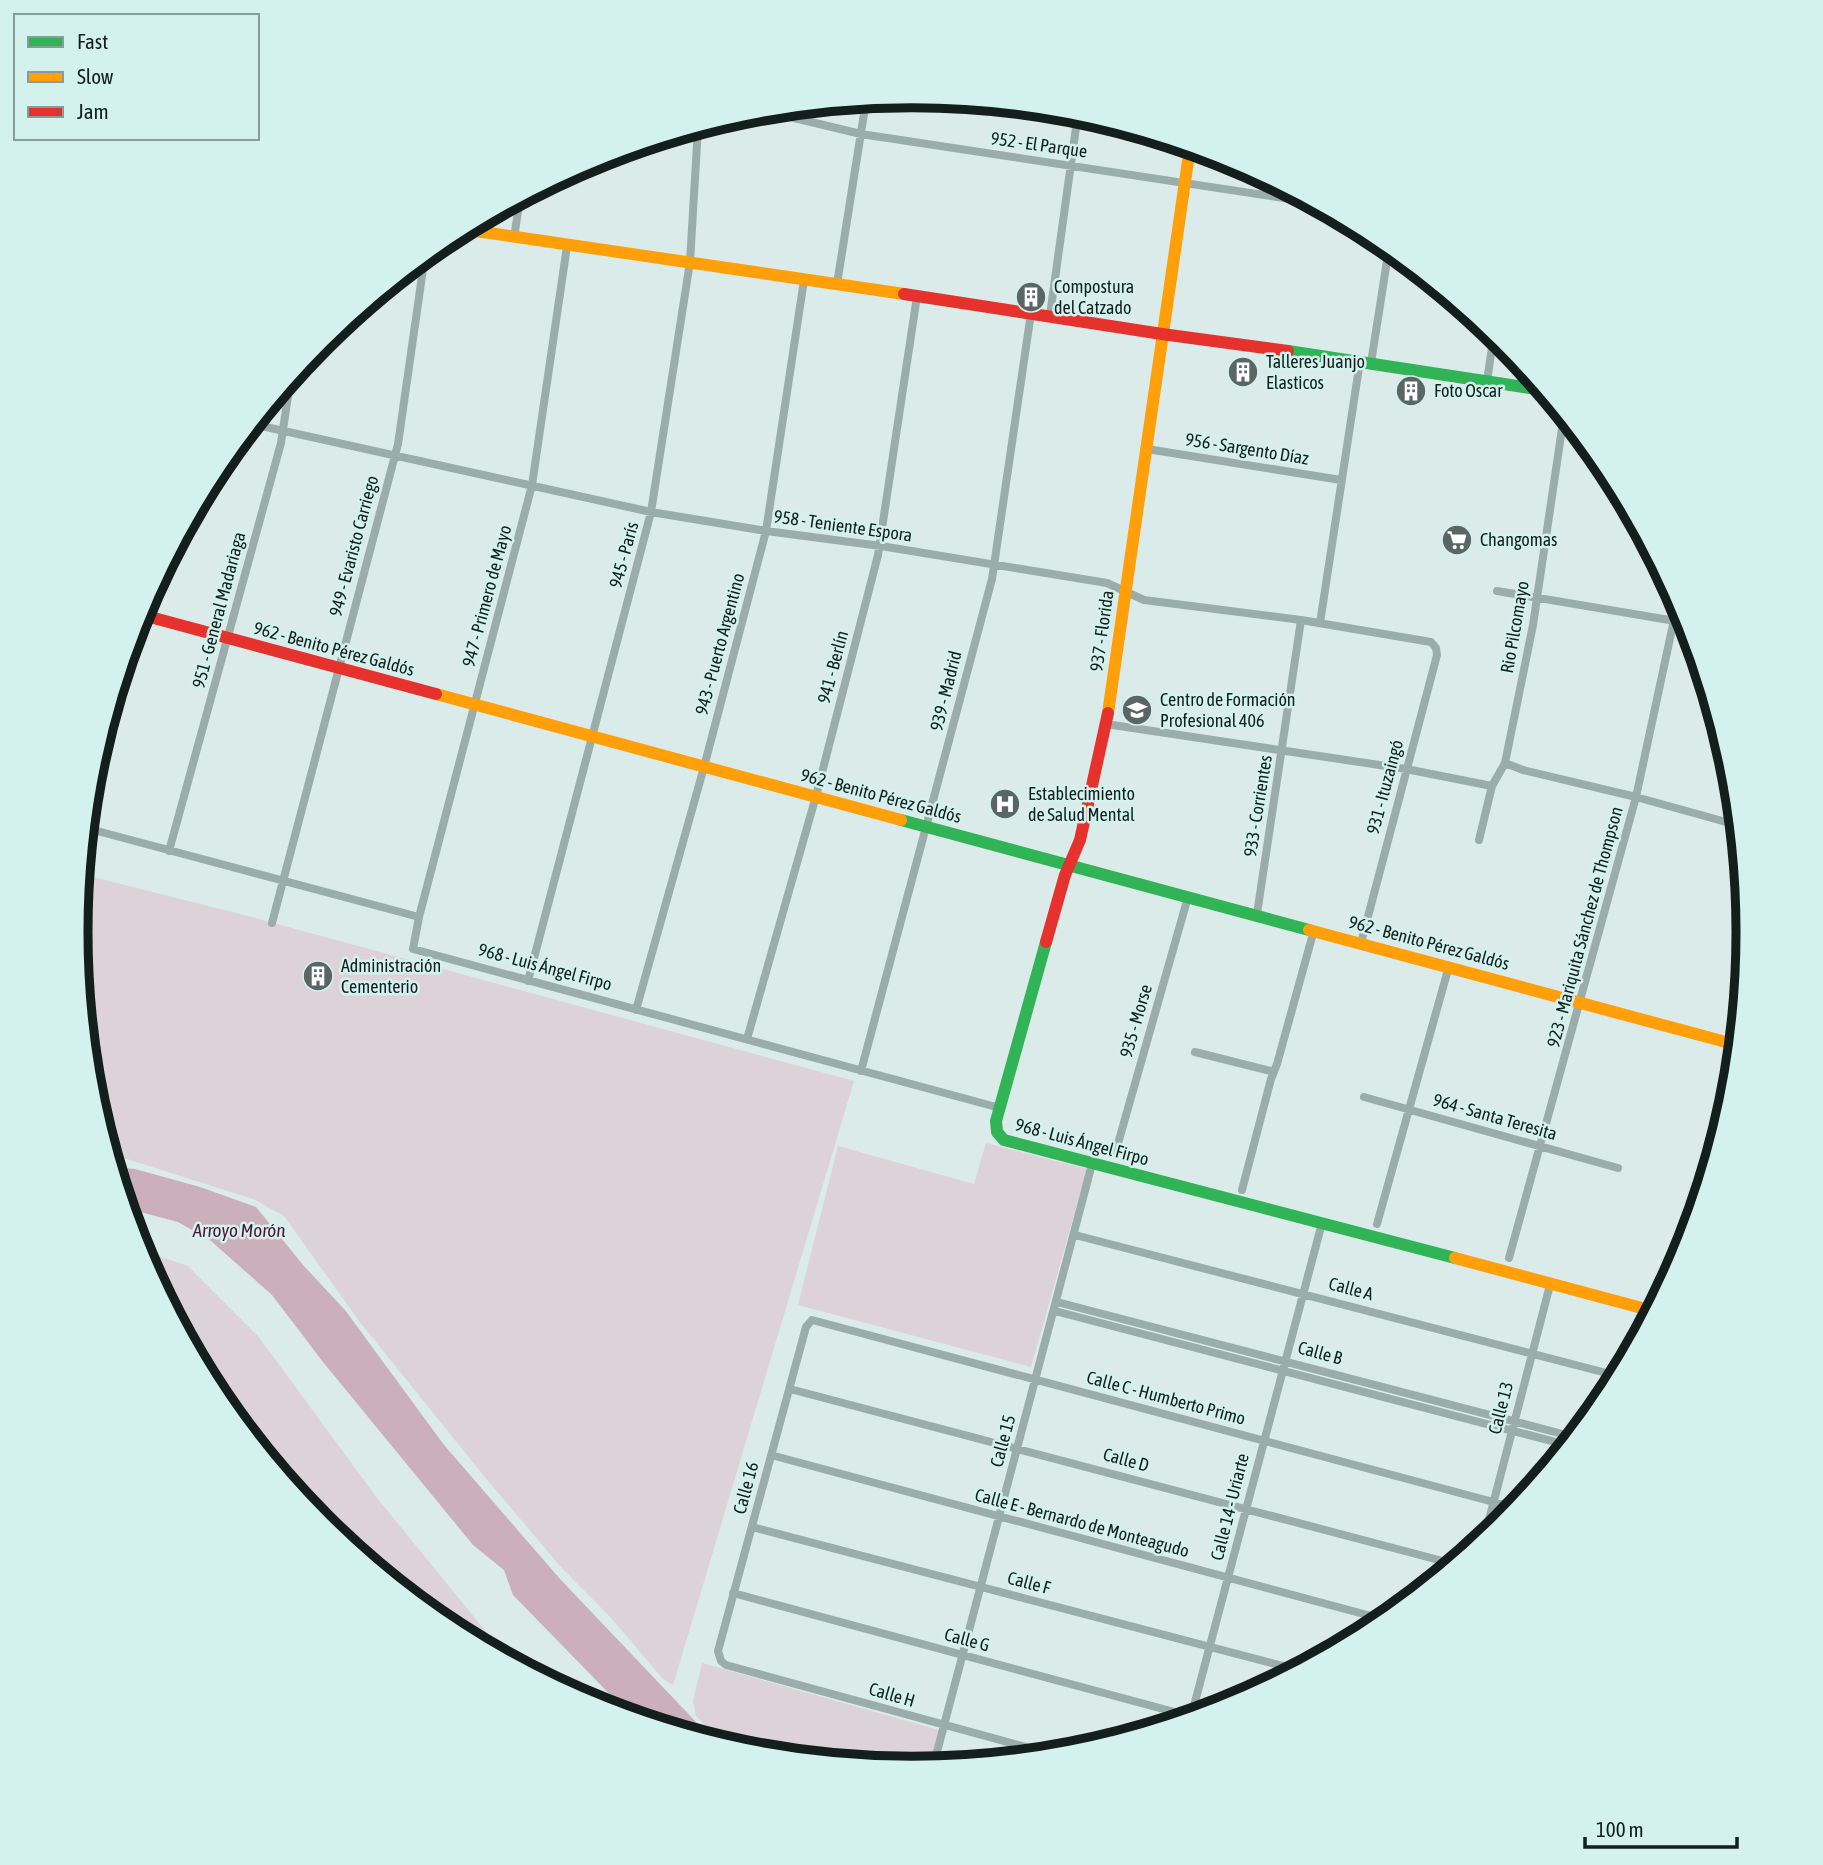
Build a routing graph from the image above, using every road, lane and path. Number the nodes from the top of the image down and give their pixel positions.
1 (865, 110) edge
2 (793, 118) edge
3 (1076, 125) edge
4 (861, 134) junction
5 (697, 137) edge
6 (1190, 157) edge
7 (1069, 165) junction
8 (1186, 182) junction
9 (1285, 198) edge
10 (518, 209) edge
11 (479, 232) edge
12 (514, 238) junction
13 (567, 246) junction
14 (1387, 260) edge
15 (690, 262) junction
16 (423, 270) edge
17 (804, 280) junction
18 (837, 284) junction
19 (917, 296) junction
20 (1031, 313) junction
21 (1050, 315) junction
22 (1162, 334) junction
23 (1492, 348) edge
24 (1366, 362) junction
25 (1487, 381) junction
26 (1530, 388) edge
27 (288, 393) edge
28 (262, 426) edge
29 (1562, 427) edge
30 (283, 430) junction
31 (1147, 449) junction
32 (395, 454) junction
33 (1341, 480) junction
34 (533, 485) junction
35 (652, 512) junction
36 (766, 531) junction
37 (880, 546) junction
38 (993, 565) junction
39 (1126, 591) junction
40 (1497, 592) dead end
41 (1537, 599) junction
42 (150, 617) edge
43 (1301, 620) junction
44 (1675, 622) joint
45 (1320, 623) junction
46 (228, 638) junction
47 (1431, 642) joint
48 (338, 668) junction
49 (475, 705) junction
50 (1106, 724) junction
51 (592, 737) junction
52 (1282, 751) junction
53 (1505, 763) junction
54 (704, 767) junction
55 (1406, 769) junction
56 (1492, 786) junction
57 (816, 796) junction
58 (1636, 797) junction
59 (1728, 822) edge
60 (928, 826) junction
61 (94, 830) edge
62 (1479, 840) dead end
63 (169, 851) junction
64 (1070, 865) junction
65 (282, 881) junction
66 (1188, 897) junction
67 (1258, 914) junction
68 (419, 917) junction
69 (272, 923) dead end
70 (1314, 930) junction
71 (1361, 943) junction
72 (413, 948) joint
73 (1449, 966) junction
74 (528, 981) junction
75 (1580, 1002) junction
76 (636, 1010) junction
77 (747, 1039) junction
78 (1728, 1042) edge
79 (1195, 1052) dead end
80 (862, 1070) junction
81 (1274, 1072) junction
82 (1364, 1097) dead end
83 (1000, 1108) junction
84 (1410, 1109) junction
85 (1542, 1146) junction
86 (1115, 1154) dead end
87 (1092, 1164) junction
88 (1618, 1168) dead end
89 (1242, 1190) dead end
90 (1322, 1223) junction
91 (1377, 1224) dead end
92 (1075, 1235) junction
93 (1509, 1258) dead end
94 (1550, 1285) junction
95 (1303, 1293) junction
96 (1056, 1306) junction
97 (1645, 1309) edge
98 (808, 1322) joint
99 (1532, 1353) junction
100 (1285, 1360) junction
101 (1282, 1370) junction
102 (1607, 1373) edge
103 (1035, 1380) junction
104 (790, 1389) junction
105 (1513, 1426) junction
106 (1564, 1435) edge
107 (1264, 1440) junction
108 (1558, 1443) edge
109 (1017, 1448) junction
110 (771, 1455) junction
111 (1494, 1502) junction
112 (1504, 1505) edge
113 (1245, 1509) junction
114 (999, 1516) junction
115 (1489, 1519) edge
116 (752, 1527) junction
117 (1444, 1561) edge
118 (1229, 1578) junction
119 (981, 1586) junction
120 (733, 1593) junction
121 (1371, 1616) edge
122 (1210, 1647) junction
123 (963, 1656) junction
124 (721, 1661) joint
125 (1286, 1667) edge
126 (1195, 1706) edge
127 (1176, 1713) edge
128 (944, 1726) junction
129 (1027, 1748) edge
130 (936, 1756) edge

1 - 4 street
2 - 4 street, 952 - El Parque
3 - 7 street
4 - 7 street, 952 - El Parque
4 - 18 street
5 - 15 street, 945 - París
6 - 8 main road, 937 - Florida
7 - 8 street, 952 - El Parque
7 - 21 street
8 - 9 street, 952 - El Parque
8 - 22 main road, 937 - Florida
10 - 12 street
11 - 12 main road
12 - 13 main road
13 - 15 main road
13 - 34 street, 947 - Primero de Mayo
14 - 24 street
15 - 17 main road
15 - 35 street, 945 - París
16 - 32 street, 949 - Evaristo Carriego
17 - 18 main road
17 - 36 street, 943 - Puerto Argentino
18 - 19 main road
19 - 20 main road
19 - 37 street, 941 - Berlín
20 - 21 main road
20 - 38 street, 939 - Madrid
21 - 22 main road
22 - 24 main road
22 - 31 main road, 937 - Florida
23 - 25 street
24 - 25 main road
24 - 33 street
25 - 26 main road
27 - 30 street, 951 - General Madariaga
28 - 30 street, 958 - Teniente Espora
29 - 41 street, Rio Pilcomayo
30 - 32 street, 958 - Teniente Espora
30 - 46 street, 951 - General Madariaga
31 - 33 street, 956 - Sargento Díaz
31 - 39 main road, 937 - Florida
32 - 34 street, 958 - Teniente Espora
32 - 48 street, 949 - Evaristo Carriego
33 - 45 street
34 - 35 street, 958 - Teniente Espora
34 - 49 street, 947 - Primero de Mayo
35 - 36 street, 958 - Teniente Espora
35 - 51 street, 945 - París
36 - 37 street, 958 - Teniente Espora
36 - 54 street, 943 - Puerto Argentino
37 - 38 street, 958 - Teniente Espora
37 - 57 street, 941 - Berlín
38 - 39 street, 958 - Teniente Espora
38 - 60 street, 939 - Madrid
39 - 43 street, 958 - Teniente Espora
39 - 50 main road, 937 - Florida
40 - 41 street
41 - 44 street
41 - 53 street, Rio Pilcomayo
42 - 46 main road, 962 - Benito Pérez Galdós
43 - 45 street, 958 - Teniente Espora
43 - 52 street, 933 - Corrientes
44 - 58 street, 923 - Mariquita Sánchez de Thompson
45 - 47 street, 958 - Teniente Espora
46 - 48 main road, 962 - Benito Pérez Galdós
46 - 63 street, 951 - General Madariaga
47 - 55 street, 931 - Ituzaingó
48 - 49 main road, 962 - Benito Pérez Galdós
48 - 65 street, 949 - Evaristo Carriego
49 - 51 main road, 962 - Benito Pérez Galdós
49 - 68 street, 947 - Primero de Mayo
50 - 52 street
50 - 64 main road, 937 - Florida
51 - 54 main road, 962 - Benito Pérez Galdós
51 - 74 street, 945 - París
52 - 55 street
52 - 67 street, 933 - Corrientes
53 - 56 street, Rio Pilcomayo
53 - 58 street
54 - 57 main road, 962 - Benito Pérez Galdós
54 - 76 street, 943 - Puerto Argentino
55 - 56 street
55 - 71 street, 931 - Ituzaingó
56 - 62 street, Rio Pilcomayo
57 - 60 main road, 962 - Benito Pérez Galdós
57 - 77 street, 941 - Berlín
58 - 59 street
58 - 75 street, 923 - Mariquita Sánchez de Thompson
60 - 64 main road, 962 - Benito Pérez Galdós
60 - 80 street, 939 - Madrid
61 - 63 street
63 - 65 street
64 - 66 main road, 962 - Benito Pérez Galdós
64 - 83 main road, 937 - Florida
65 - 68 street
65 - 69 street, 949 - Evaristo Carriego
66 - 67 main road, 962 - Benito Pérez Galdós
66 - 86 street, 935 - Morse
67 - 70 main road, 962 - Benito Pérez Galdós
68 - 72 street, 947 - Primero de Mayo
70 - 71 main road, 962 - Benito Pérez Galdós
70 - 81 street
71 - 73 main road, 962 - Benito Pérez Galdós
72 - 74 street, 968 - Luis Ángel Firpo
73 - 75 main road, 962 - Benito Pérez Galdós
73 - 84 street
74 - 76 street, 968 - Luis Ángel Firpo
75 - 78 main road, 962 - Benito Pérez Galdós
75 - 85 street, 923 - Mariquita Sánchez de Thompson
76 - 77 street, 968 - Luis Ángel Firpo
77 - 80 street, 968 - Luis Ángel Firpo
79 - 81 street
80 - 83 street, 968 - Luis Ángel Firpo
81 - 89 street
82 - 84 street, 964 - Santa Teresita
83 - 87 main road, 968 - Luis Ángel Firpo
84 - 85 street, 964 - Santa Teresita
84 - 91 street
85 - 88 street, 964 - Santa Teresita
85 - 93 street, 923 - Mariquita Sánchez de Thompson
87 - 90 main road, 968 - Luis Ángel Firpo
87 - 92 street, Calle 15
90 - 94 main road, 968 - Luis Ángel Firpo
90 - 95 street, Calle 14 - Uriarte
92 - 95 street, Calle A
92 - 96 street, Calle 15
94 - 97 main road, 968 - Luis Ángel Firpo
94 - 99 street, Calle 13
95 - 99 street, Calle A
95 - 100 street, Calle 14 - Uriarte
96 - 100 street, Calle B
96 - 101 street, Calle B
96 - 103 street, Calle 15
98 - 103 street, Calle C - Humberto Primo
98 - 104 street, Calle 16
99 - 102 street, Calle A
99 - 105 street, Calle 13
100 - 101 street, Calle 14 - Uriarte
100 - 105 street, Calle B
101 - 105 street, Calle B
101 - 107 street, Calle 14 - Uriarte
103 - 107 street, Calle C - Humberto Primo
103 - 109 street, Calle 15
104 - 109 street, Calle D
104 - 110 street, Calle 16
105 - 106 street, Calle B
105 - 108 street, Calle B
105 - 111 street, Calle 13
107 - 111 street, Calle C - Humberto Primo
107 - 113 street, Calle 14 - Uriarte
109 - 113 street, Calle D
109 - 114 street, Calle 15
110 - 114 street, Calle E - Bernardo de Monteagudo
110 - 116 street, Calle 16
111 - 112 street, Calle C - Humberto Primo
111 - 115 street, Calle 13
113 - 117 street, Calle D
113 - 118 street, Calle 14 - Uriarte
114 - 118 street, Calle E - Bernardo de Monteagudo
114 - 119 street, Calle 15
116 - 119 street, Calle F
116 - 120 street, Calle 16
118 - 121 street, Calle E - Bernardo de Monteagudo
118 - 122 street, Calle 14 - Uriarte
119 - 122 street, Calle F
119 - 123 street, Calle 15
120 - 123 street, Calle G
120 - 124 street, Calle 16
122 - 125 street, Calle F
122 - 126 street, Calle 14 - Uriarte
123 - 127 street, Calle G
123 - 128 street, Calle 15
124 - 128 street, Calle H
128 - 129 street, Calle H
128 - 130 street, Calle 15

